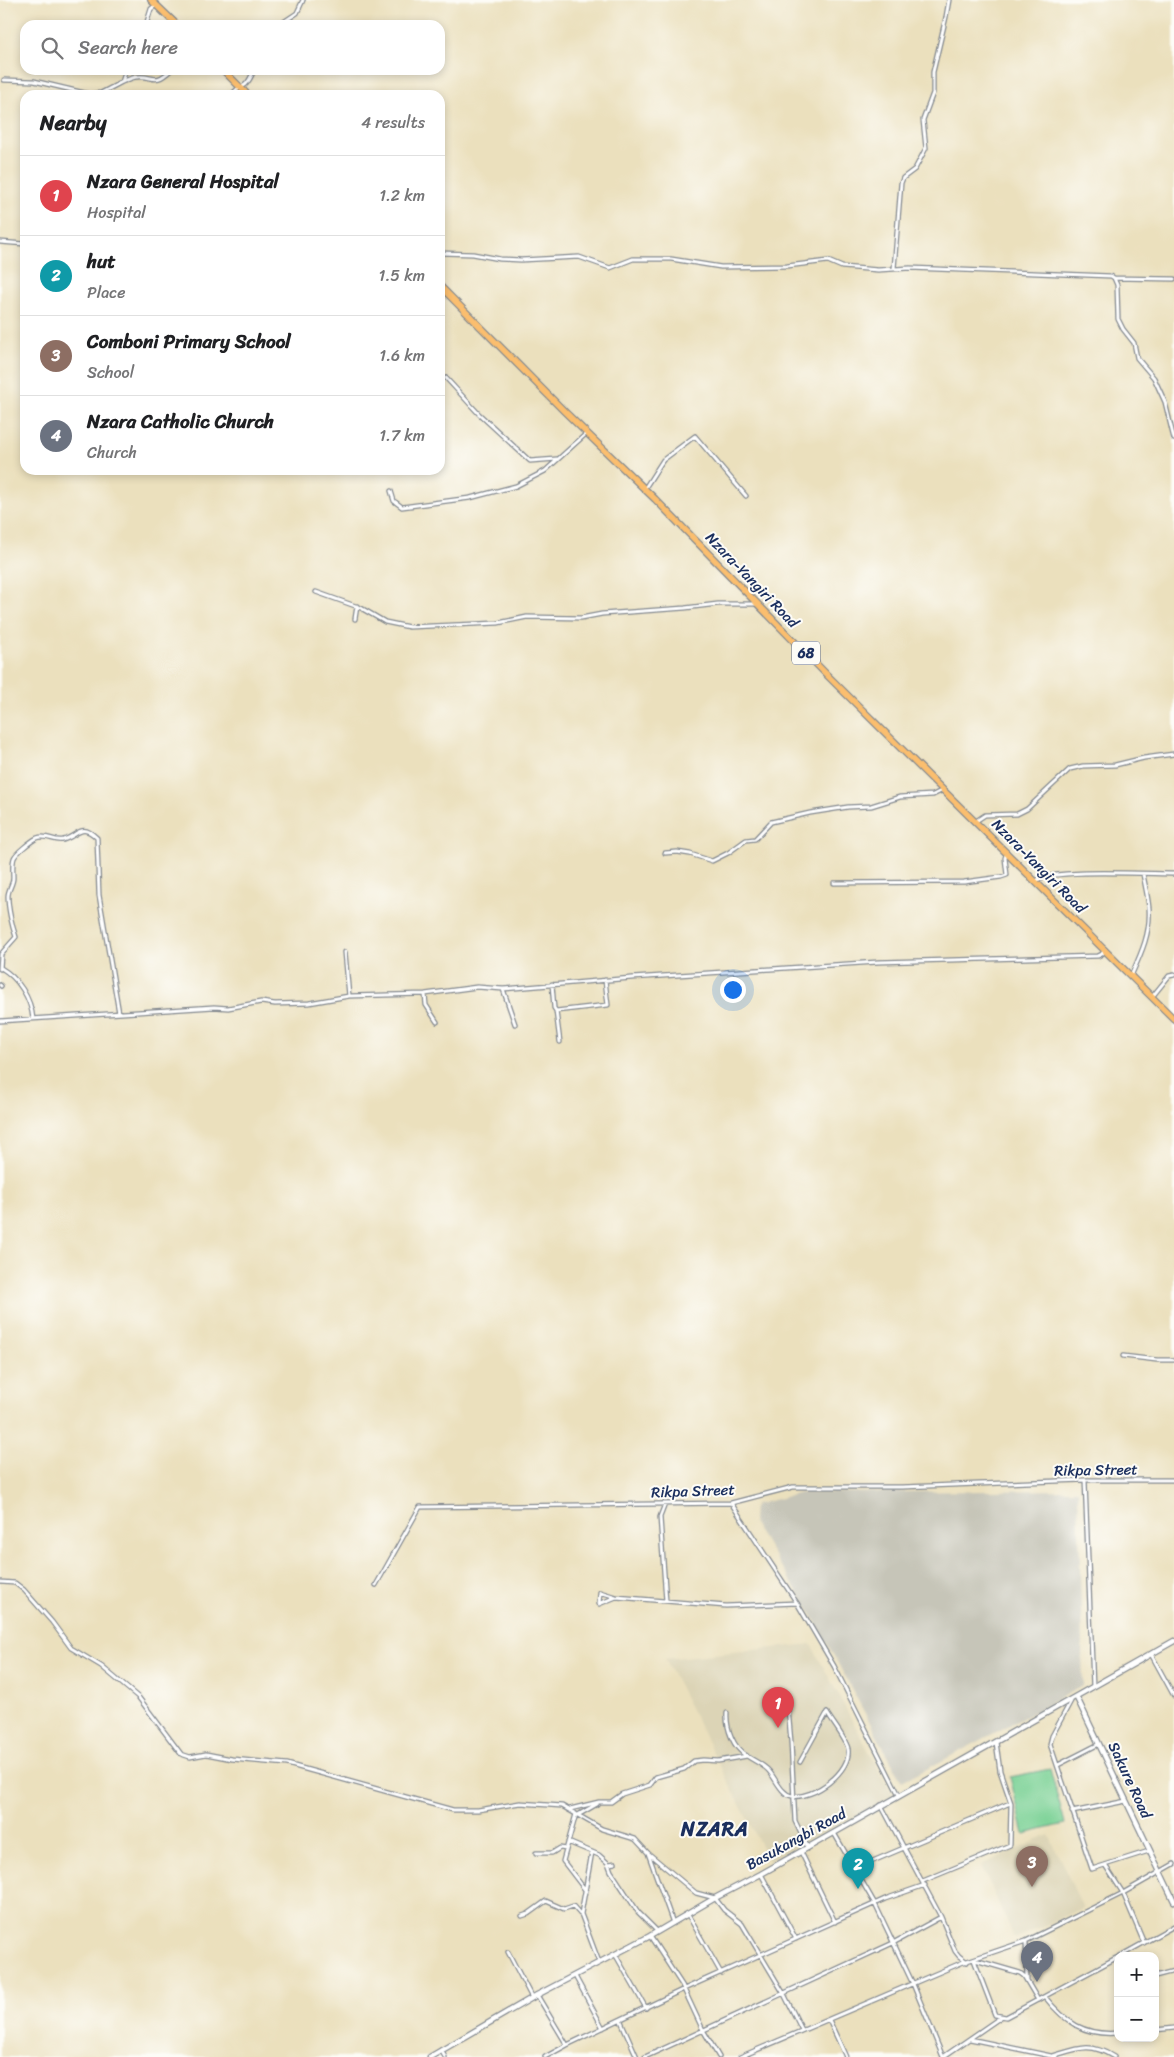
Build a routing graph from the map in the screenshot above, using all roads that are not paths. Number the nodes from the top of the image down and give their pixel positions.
1 (303, 0) edge
2 (949, 0) edge
3 (153, 2) edge
4 (148, 20) edge
5 (172, 20) edge
6 (286, 20) edge
7 (124, 75) edge
8 (165, 75) edge
9 (228, 75) edge
10 (252, 75) edge
11 (4, 80) dead end
12 (122, 82) junction
13 (239, 86) junction
14 (72, 90) edge
15 (107, 90) edge
16 (236, 90) edge
17 (243, 90) edge
18 (0, 242) edge
19 (20, 244) edge
20 (445, 253) edge
21 (894, 269) junction
22 (1114, 278) junction
23 (1174, 279) edge
24 (445, 291) edge
25 (446, 378) dead end
26 (588, 433) junction
27 (1174, 439) edge
28 (558, 459) junction
29 (644, 489) junction
30 (390, 492) dead end
31 (746, 496) dead end
32 (316, 592) dead end
33 (759, 604) junction
34 (357, 606) junction
35 (355, 619) dead end
36 (1174, 754) edge
37 (944, 789) junction
38 (976, 821) junction
39 (1007, 852) junction
40 (665, 853) dead end
41 (1143, 874) junction
42 (1174, 874) edge
43 (1036, 880) junction
44 (834, 883) dead end
45 (1104, 949) junction
46 (345, 952) dead end
47 (0, 968) edge
48 (1174, 975) edge
49 (1131, 976) junction
50 (606, 980) junction
51 (552, 984) junction
52 (503, 989) junction
53 (425, 994) junction
54 (349, 996) junction
55 (1152, 998) junction
56 (556, 1011) junction
57 (119, 1012) junction
58 (33, 1019) junction
59 (1174, 1019) edge
60 (0, 1021) edge
61 (437, 1022) dead end
62 (514, 1024) dead end
63 (560, 1042) dead end
64 (1123, 1356) dead end
65 (1174, 1360) edge
66 (1085, 1480) junction
67 (1174, 1480) edge
68 (731, 1503) junction
69 (665, 1504) junction
70 (0, 1582) edge
71 (376, 1585) dead end
72 (616, 1598) junction
73 (666, 1601) junction
74 (797, 1603) junction
75 (1174, 1641) edge
76 (1151, 1654) junction
77 (1093, 1688) junction
78 (782, 1694) dead end
79 (1174, 1696) edge
80 (1077, 1698) junction
81 (1071, 1701) junction
82 (727, 1713) dead end
83 (996, 1742) junction
84 (1099, 1744) junction
85 (747, 1756) junction
86 (800, 1762) dead end
87 (1058, 1765) junction
88 (899, 1795) junction
89 (793, 1796) junction
90 (1126, 1801) junction
91 (599, 1802) junction
92 (1010, 1803) junction
93 (881, 1806) junction
94 (569, 1809) junction
95 (1072, 1812) junction
96 (577, 1814) junction
97 (834, 1832) junction
98 (568, 1842) junction
99 (808, 1848) junction
100 (904, 1848) junction
101 (566, 1849) junction
102 (1150, 1851) junction
103 (592, 1852) junction
104 (801, 1852) junction
105 (536, 1853) dead end
106 (648, 1853) junction
107 (608, 1862) junction
108 (615, 1864) dead end
109 (1174, 1864) edge
110 (1106, 1865) junction
111 (854, 1869) junction
112 (1160, 1872) junction
113 (762, 1874) junction
114 (924, 1883) junction
115 (586, 1891) junction
116 (1123, 1893) junction
117 (715, 1898) junction
118 (1174, 1901) edge
119 (874, 1904) junction
120 (581, 1914) junction
121 (688, 1915) junction
122 (522, 1916) dead end
123 (942, 1917) junction
124 (835, 1922) junction
125 (673, 1923) junction
126 (1174, 1926) edge
127 (657, 1931) junction
128 (650, 1936) junction
129 (796, 1940) junction
130 (1026, 1941) junction
131 (893, 1943) junction
132 (1144, 1943) junction
133 (508, 1952) dead end
134 (1130, 1952) edge
135 (615, 1954) junction
136 (762, 1956) junction
137 (1114, 1959) edge
138 (974, 1960) junction
139 (968, 1962) junction
140 (599, 1963) junction
141 (1174, 1971) edge
142 (721, 1973) junction
143 (574, 1975) junction
144 (1159, 1975) edge
145 (1027, 1982) junction
146 (913, 1984) junction
147 (684, 1990) junction
148 (784, 1994) junction
149 (535, 1996) junction
150 (1045, 1996) junction
151 (1038, 2000) junction
152 (646, 2008) junction
153 (1002, 2017) junction
154 (829, 2020) junction
155 (621, 2021) junction
156 (603, 2028) junction
157 (1174, 2028) edge
158 (703, 2030) junction
159 (802, 2030) junction
160 (1159, 2030) edge
161 (1114, 2033) edge
162 (970, 2039) junction
163 (567, 2044) junction
164 (441, 2050) junction
165 (748, 2055) edge
166 (430, 2057) edge
167 (445, 2057) edge
168 (545, 2057) edge
169 (637, 2057) edge
170 (644, 2057) edge
171 (719, 2057) edge
172 (740, 2057) edge
173 (846, 2057) edge
174 (943, 2057) edge
175 (1054, 2057) edge
176 (1114, 2057) edge

1 - 6 street
2 - 21 street
3 - 4 street
3 - 5 main road
7 - 12 street
8 - 12 street
9 - 13 main road
10 - 13 street
11 - 14 street
12 - 15 street
13 - 16 street
13 - 17 main road
18 - 19 street
20 - 21 street
21 - 22 street
22 - 23 street
22 - 27 street
24 - 26 main road, Nzara-Yangiri Road / 68
25 - 28 street
26 - 28 street
26 - 29 main road, Nzara-Yangiri Road / 68
28 - 30 street
29 - 31 street
29 - 33 main road, Nzara-Yangiri Road / 68
32 - 34 street
33 - 34 street
33 - 37 main road, Nzara-Yangiri Road / 68
34 - 35 street
36 - 38 street
37 - 38 main road, Nzara-Yangiri Road / 68
37 - 40 street
38 - 39 main road, Nzara-Yangiri Road / 68
39 - 43 main road, Nzara-Yangiri Road / 68
39 - 44 street
41 - 42 street
41 - 43 street
41 - 49 street
43 - 45 main road, Nzara-Yangiri Road / 68
45 - 49 main road, Nzara-Yangiri Road / 68
45 - 50 street
46 - 54 street
47 - 57 street
47 - 58 street
48 - 55 street
49 - 55 main road, Nzara-Yangiri Road / 68
50 - 51 street
50 - 56 street
51 - 52 street
51 - 56 street
52 - 53 street
52 - 62 street
53 - 54 street
53 - 61 street
54 - 57 street
55 - 59 main road, Nzara-Yangiri Road / 68
56 - 63 street
57 - 58 street
58 - 60 street
64 - 65 street
66 - 67 street, Rikpa Street
66 - 68 street, Rikpa Street
66 - 77 street
68 - 69 street, Rikpa Street
68 - 74 street
69 - 71 street, Rikpa Street
69 - 73 street
70 - 94 street
72 - 72 street
72 - 73 street
73 - 74 street
74 - 88 street
75 - 76 street, Basukangbi Road
76 - 77 street, Basukangbi Road
76 - 79 street
77 - 80 street, Basukangbi Road
78 - 89 street
80 - 81 street, Basukangbi Road
80 - 84 street, Sakure Road
81 - 83 street, Basukangbi Road
81 - 87 street
82 - 85 street
83 - 88 street, Basukangbi Road
83 - 92 street
84 - 87 street
84 - 90 street, Sakure Road
85 - 89 street
85 - 91 street
86 - 89 street
87 - 95 street
88 - 93 street, Basukangbi Road
89 - 99 street
90 - 95 street
90 - 102 street, Sakure Road
91 - 94 street
91 - 96 street
92 - 100 street
92 - 114 street
93 - 97 street, Basukangbi Road
93 - 100 street
94 - 96 street
95 - 110 street
96 - 98 street
96 - 106 street
97 - 99 street, Basukangbi Road
97 - 111 street
98 - 101 street
98 - 103 street
99 - 104 street, Basukangbi Road
100 - 111 street
100 - 114 street
101 - 105 street
101 - 115 street
102 - 110 street
102 - 112 street, Sakure Road
103 - 107 street
103 - 115 street
104 - 113 street, Basukangbi Road
104 - 124 street
106 - 117 street
106 - 125 street
107 - 108 street
107 - 127 street
109 - 112 street
110 - 116 street
111 - 119 street
112 - 116 street
112 - 118 street, Sakure Road
113 - 117 street, Basukangbi Road
113 - 129 street
114 - 119 street
114 - 123 street
115 - 120 street
116 - 130 street
116 - 132 street
117 - 121 street, Basukangbi Road
117 - 136 street
119 - 124 street
119 - 131 street
120 - 122 street
120 - 140 street
121 - 125 street, Basukangbi Road
121 - 142 street
123 - 131 street
123 - 139 street
124 - 129 street
125 - 127 street, Basukangbi Road
126 - 132 street
127 - 128 street, Basukangbi Road
128 - 135 street, Basukangbi Road
128 - 147 street
129 - 136 street
130 - 138 street
130 - 145 street
131 - 146 street
131 - 148 street
132 - 134 street
133 - 149 street
135 - 140 street, Basukangbi Road
135 - 152 street
136 - 142 street
136 - 148 street
137 - 150 street
138 - 139 street
138 - 145 street
138 - 153 street
139 - 146 street
140 - 143 street, Basukangbi Road
141 - 144 street
142 - 147 street
143 - 149 street, Basukangbi Road
143 - 156 street
145 - 151 street
146 - 154 street
146 - 174 street
147 - 152 street
147 - 158 street
148 - 158 street
148 - 159 street
149 - 163 street
149 - 164 street, Basukangbi Road
150 - 151 street
150 - 161 street
151 - 153 street
152 - 155 street
153 - 162 street
154 - 159 street
154 - 173 street
155 - 156 street
155 - 169 street
156 - 163 street
157 - 160 street
158 - 170 street
158 - 171 street
159 - 165 street
162 - 174 street
162 - 175 street
163 - 168 street
164 - 166 street, Basukangbi Road
164 - 167 street
165 - 172 street
175 - 176 street

